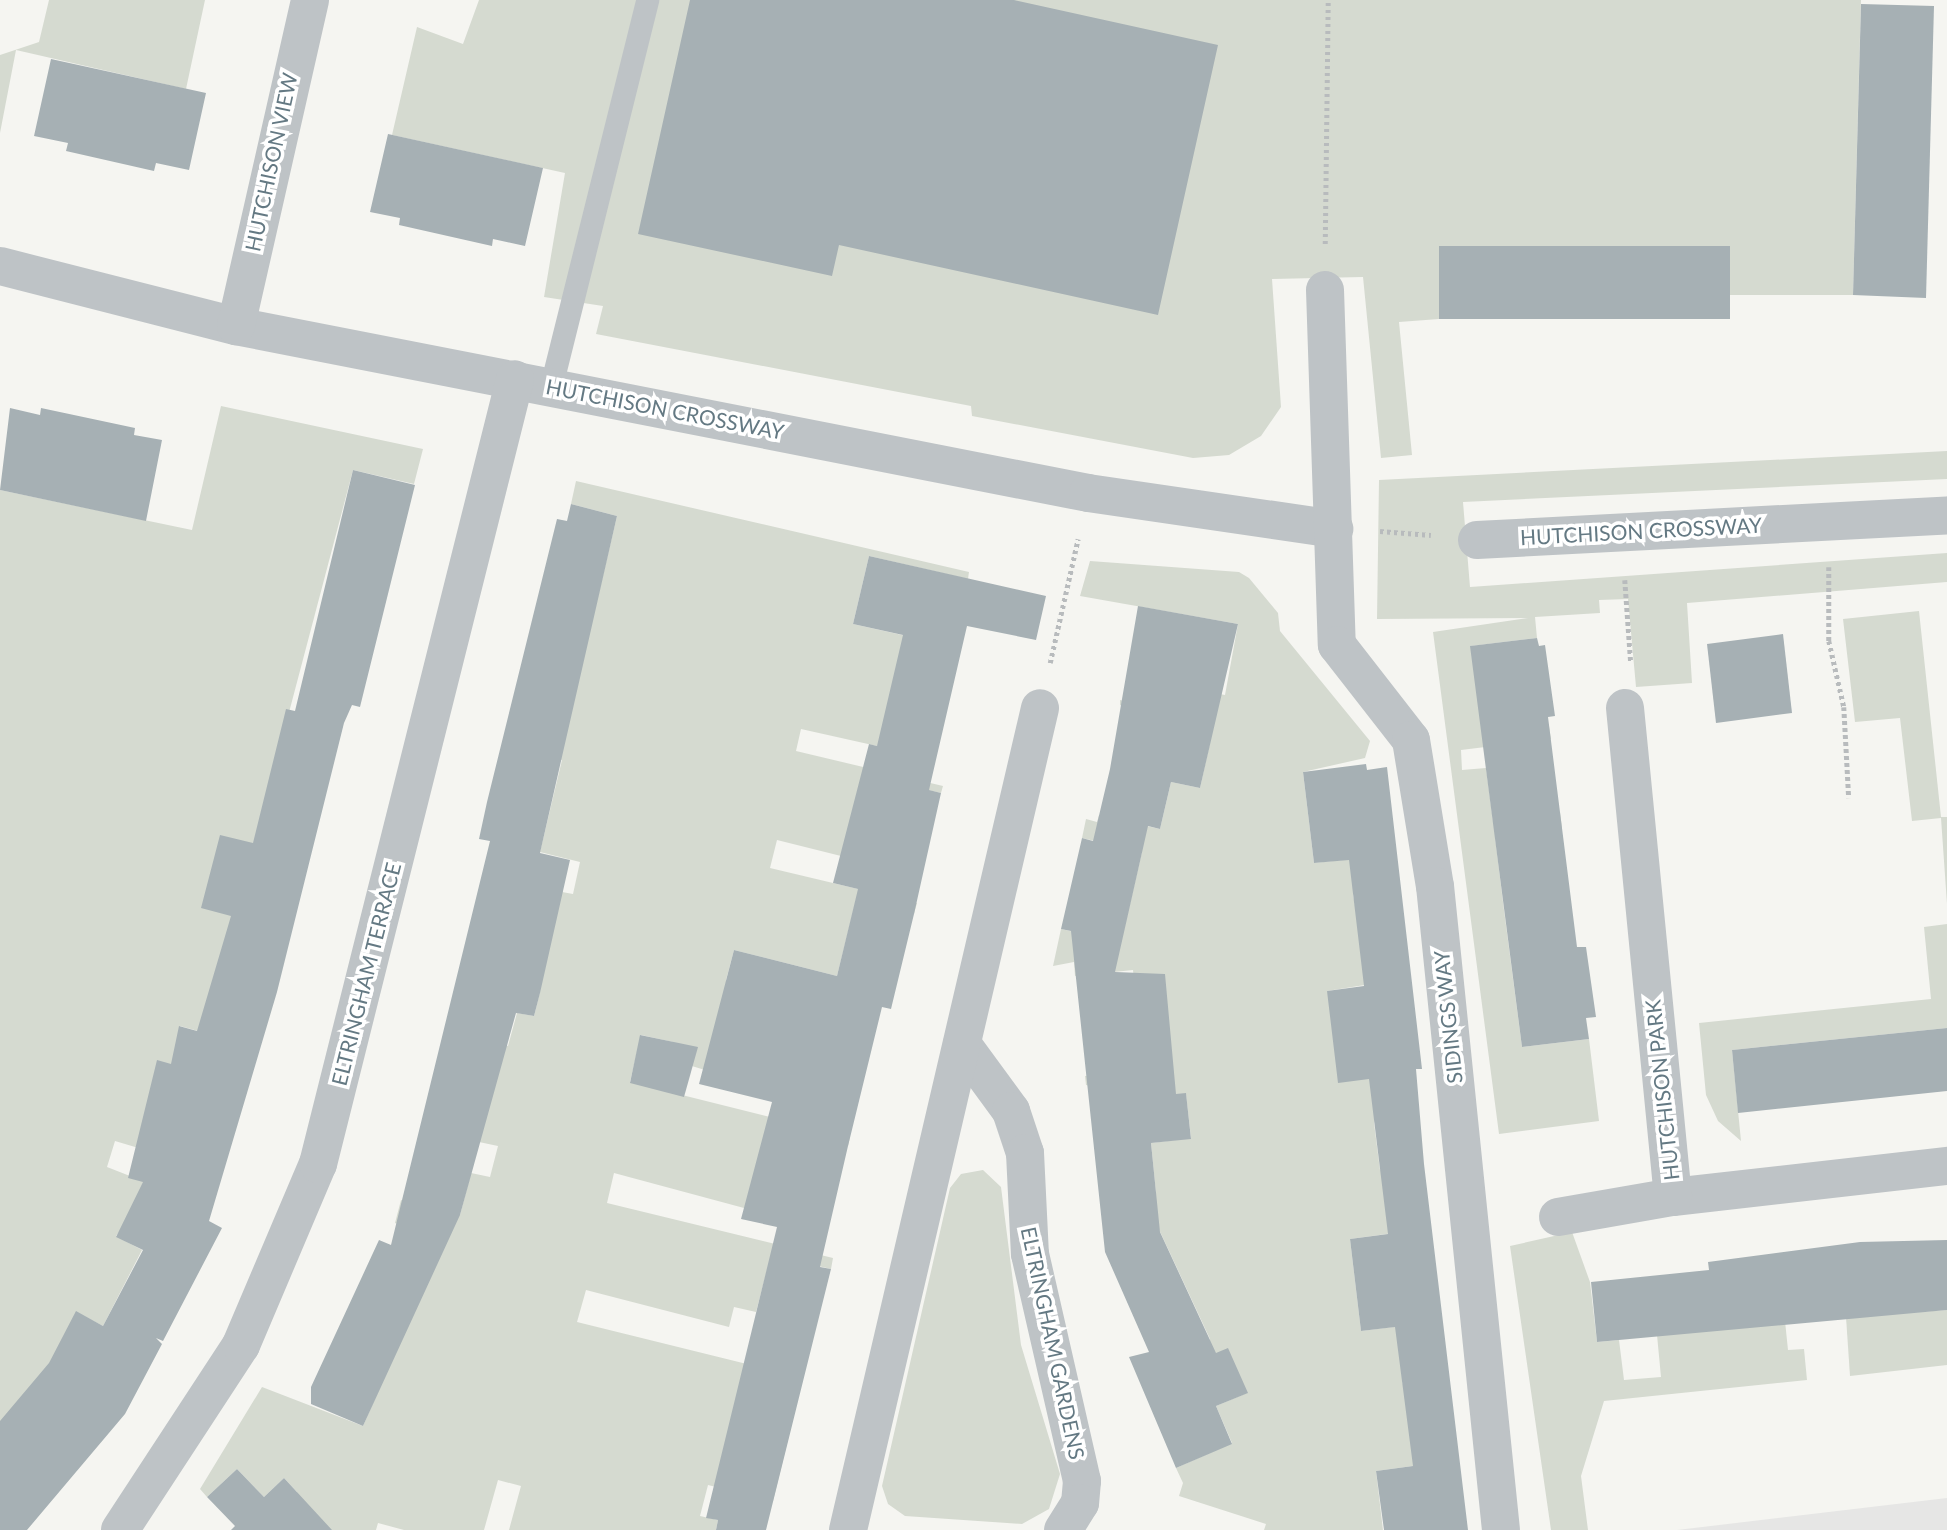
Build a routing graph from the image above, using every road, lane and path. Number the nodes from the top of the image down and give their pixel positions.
1 (310, 0) edge
2 (647, 0) edge
3 (1328, 0) edge
4 (0, 266) edge
5 (1325, 290) joint
6 (236, 326) junction
7 (533, 382) junction
8 (1088, 494) junction
9 (1947, 515) edge
10 (1829, 521) junction
11 (1334, 529) junction
12 (1622, 532) junction
13 (1477, 540) joint
14 (1041, 708) joint
15 (1625, 708) joint
16 (1849, 799) dead end
17 (962, 1044) junction
18 (1947, 1166) edge
19 (1673, 1197) junction
20 (1558, 1217) dead end
21 (857, 1529) edge
22 (120, 1530) edge
23 (1063, 1530) edge
24 (1501, 1530) edge

1 - 6 street, HUTCHISON VIEW
2 - 7 lane
3 - 5 path
4 - 6 street, HUTCHISON CROSSWAY
5 - 11 street
6 - 7 street, HUTCHISON CROSSWAY
7 - 8 street, HUTCHISON CROSSWAY
7 - 22 street, ELTRINGHAM TERRACE
8 - 11 street, HUTCHISON CROSSWAY
8 - 14 path
9 - 10 street, HUTCHISON CROSSWAY
10 - 12 street, HUTCHISON CROSSWAY
10 - 16 path
11 - 13 path
11 - 24 street, SIDINGS WAY
12 - 13 street, HUTCHISON CROSSWAY
12 - 15 path
14 - 17 street
15 - 19 street, HUTCHISON PARK
17 - 21 street
17 - 23 street, ELTRINGHAM GARDENS
18 - 19 street, HUTCHISON PARK
19 - 20 street

